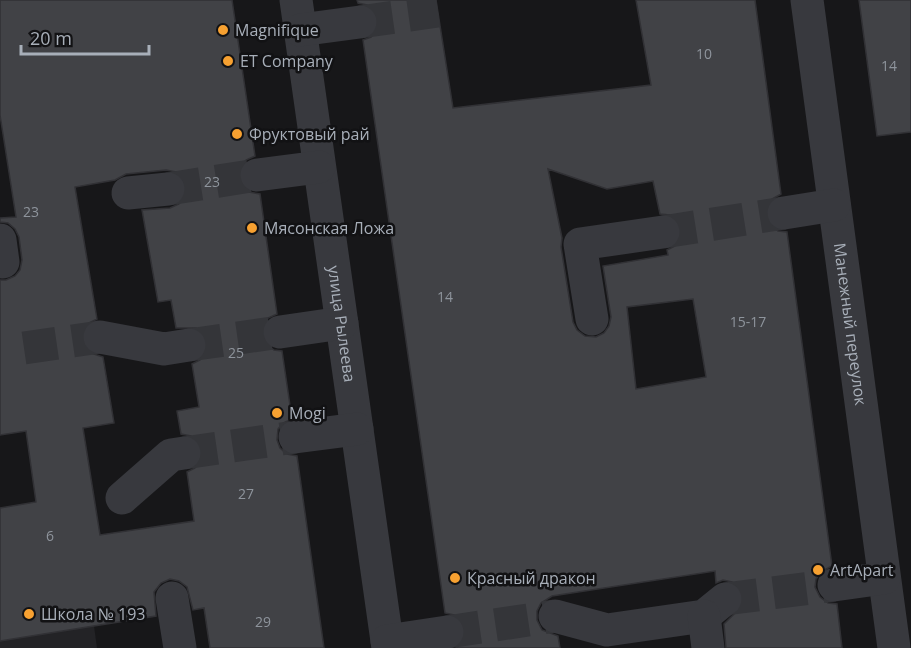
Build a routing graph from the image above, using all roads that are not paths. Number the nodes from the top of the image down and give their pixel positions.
1 (807, 0) edge
2 (298, 15) edge
3 (360, 22) tunnel mouth
4 (319, 167) junction
5 (257, 176) tunnel mouth
6 (168, 189) tunnel mouth
7 (128, 194) dead end
8 (834, 205) junction
9 (784, 213) tunnel mouth
10 (663, 232) tunnel mouth
11 (592, 319) dead end
12 (342, 323) junction
13 (280, 332) tunnel mouth
14 (100, 337) tunnel mouth
15 (189, 345) tunnel mouth
16 (357, 429) junction
17 (295, 437) tunnel mouth
18 (184, 453) tunnel mouth
19 (122, 498) dead end
20 (884, 578) junction
21 (834, 585) tunnel mouth
22 (172, 598) dead end
23 (555, 616) tunnel mouth
24 (447, 632) tunnel mouth
25 (387, 644) edge
26 (180, 648) edge
27 (708, 648) edge
28 (894, 648) edge

1 - 8 street, Манежный переулок
2 - 3 street
2 - 4 street, улица Рылеева
4 - 5 street
4 - 12 street, улица Рылеева
6 - 7 street
8 - 9 street
8 - 20 street, Манежный переулок
10 - 11 street
12 - 13 street
12 - 16 street, улица Рылеева
14 - 15 street
16 - 17 street
16 - 25 street, улица Рылеева
18 - 19 street
20 - 21 street
20 - 28 street, Манежный переулок
22 - 26 street
23 - 27 street
24 - 25 street

